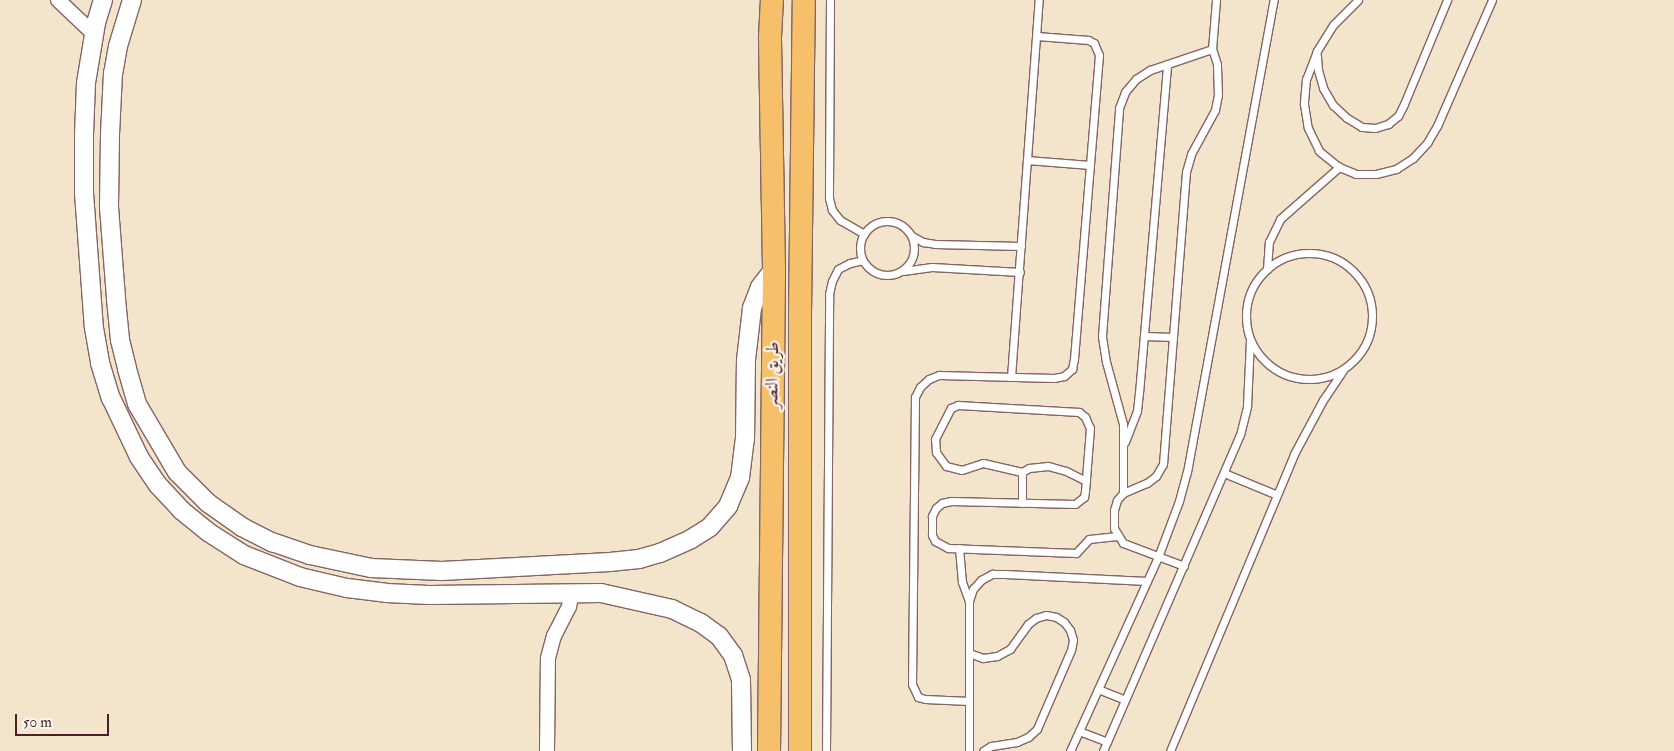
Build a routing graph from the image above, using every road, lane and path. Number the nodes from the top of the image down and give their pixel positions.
1 (58, 0) edge
2 (103, 0) edge
3 (132, 0) edge
4 (772, 0) edge
5 (804, 0) edge
6 (830, 0) edge
7 (1039, 0) edge
8 (1216, 0) edge
9 (1274, 0) edge
10 (1447, 0) edge
11 (1492, 0) edge
12 (1355, 1) edge
13 (94, 34) junction
14 (1036, 36) junction
15 (1212, 49) junction
16 (1317, 51) junction
17 (1167, 64) junction
18 (1027, 160) junction
19 (1090, 165) junction
20 (1338, 168) junction
21 (864, 234) junction
22 (912, 236) junction
23 (1021, 246) junction
24 (863, 260) junction
25 (774, 269) junction
26 (1267, 269) junction
27 (903, 271) junction
28 (1020, 272) junction
29 (1144, 336) junction
30 (1174, 337) junction
31 (1250, 340) junction
32 (1343, 370) junction
33 (1011, 377) junction
34 (1124, 444) junction
35 (1022, 472) junction
36 (1224, 473) junction
37 (1086, 481) junction
38 (1123, 493) junction
39 (1277, 495) junction
40 (1022, 503) junction
41 (1117, 536) junction
42 (959, 548) junction
43 (1158, 557) junction
44 (1184, 566) junction
45 (540, 567) junction
46 (1147, 581) junction
47 (540, 592) junction
48 (572, 592) junction
49 (969, 601) junction
50 (969, 653) junction
51 (1098, 689) junction
52 (1125, 700) junction
53 (969, 701) junction
54 (1080, 731) junction
55 (1107, 742) junction
56 (547, 751) edge
57 (742, 751) edge
58 (769, 751) edge
59 (800, 751) edge
60 (826, 751) edge
61 (969, 751) edge
62 (983, 751) edge
63 (1070, 751) edge
64 (1103, 751) edge
65 (1170, 751) edge

1 - 13 street
2 - 13 street
3 - 45 street
4 - 25 highway, طريق النصر
5 - 59 highway, طريق النصر
6 - 21 lane
7 - 14 lane
8 - 15 lane
9 - 43 lane
10 - 16 lane
11 - 20 lane
12 - 16 lane
13 - 47 street
14 - 18 lane
14 - 19 lane
15 - 17 lane
15 - 30 lane
16 - 20 lane
17 - 29 lane
17 - 34 lane
18 - 19 lane
18 - 23 lane
19 - 33 lane
20 - 26 lane
21 - 22 lane
21 - 24 lane
22 - 23 lane
22 - 27 lane
23 - 28 lane
24 - 27 lane
24 - 60 lane
25 - 45 street
25 - 58 highway, طريق النصر
26 - 31 lane
26 - 32 lane
27 - 28 lane
28 - 33 lane
29 - 30 lane
29 - 34 lane
30 - 38 lane
31 - 32 lane
31 - 36 lane
32 - 39 lane
33 - 53 lane
34 - 38 lane
35 - 37 lane
35 - 37 lane
35 - 40 lane
36 - 39 lane
36 - 44 lane
37 - 40 lane
38 - 41 lane
39 - 65 lane
40 - 42 lane
41 - 42 lane
41 - 43 lane
42 - 49 lane
43 - 44 lane
43 - 46 lane
44 - 52 lane
45 - 47 street
46 - 49 lane
46 - 51 lane
47 - 48 street
48 - 56 street
48 - 57 street
49 - 50 lane
50 - 53 lane
50 - 62 lane
51 - 52 lane
51 - 54 lane
52 - 55 lane
53 - 61 lane
54 - 55 lane
54 - 63 lane
55 - 64 lane

